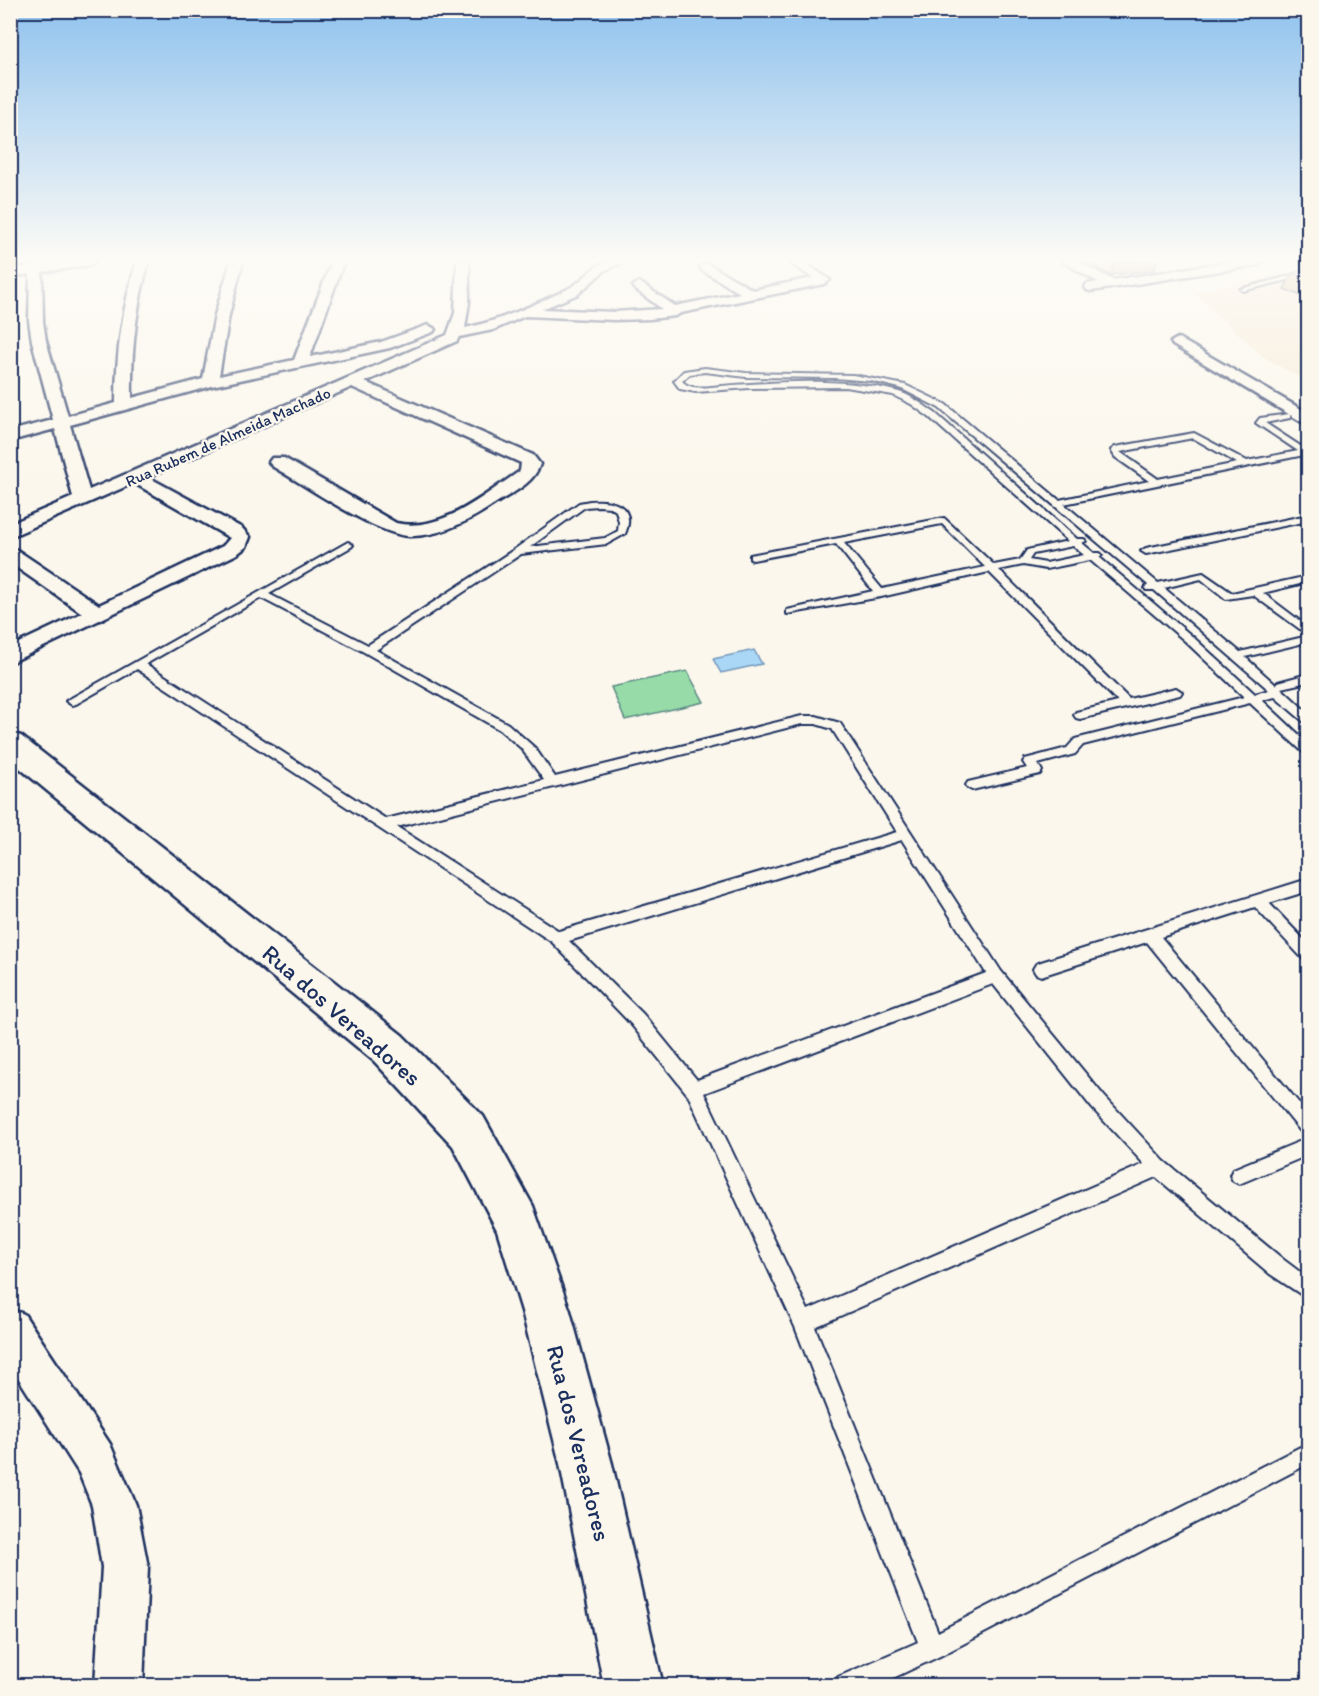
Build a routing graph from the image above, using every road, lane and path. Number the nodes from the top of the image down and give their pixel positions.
1 (41, 340) edge
2 (126, 340) edge
3 (217, 340) edge
4 (310, 340) edge
5 (402, 340) edge
6 (443, 340) edge
7 (1178, 342) dead end
8 (302, 361) junction
9 (210, 382) junction
10 (353, 382) junction
11 (124, 405) junction
12 (1287, 416) dead end
13 (1308, 418) edge
14 (60, 423) junction
15 (10, 436) edge
16 (1307, 453) edge
17 (278, 462) dead end
18 (1245, 464) junction
19 (135, 477) junction
20 (1156, 482) junction
21 (83, 500) junction
22 (1056, 503) junction
23 (1308, 518) edge
24 (10, 531) edge
25 (1097, 538) junction
26 (838, 541) junction
27 (1076, 542) junction
28 (348, 544) dead end
29 (518, 551) junction
30 (1113, 551) junction
31 (1146, 551) dead end
32 (10, 554) edge
33 (1091, 556) junction
34 (753, 557) dead end
35 (1023, 562) junction
36 (993, 569) junction
37 (1308, 579) edge
38 (1156, 587) junction
39 (1254, 591) junction
40 (1133, 592) junction
41 (261, 594) junction
42 (881, 594) junction
43 (791, 612) dead end
44 (98, 614) junction
45 (1308, 632) edge
46 (1308, 639) edge
47 (368, 650) junction
48 (1244, 654) dead end
49 (10, 656) edge
50 (138, 664) junction
51 (1308, 678) edge
52 (1280, 688) junction
53 (1176, 692) dead end
54 (1252, 698) junction
55 (72, 701) dead end
56 (1127, 704) junction
57 (1080, 715) dead end
58 (1308, 719) edge
59 (10, 743) edge
60 (1308, 750) edge
61 (551, 781) junction
62 (972, 786) dead end
63 (383, 825) junction
64 (906, 834) junction
65 (1308, 885) edge
66 (1258, 901) junction
67 (1150, 935) junction
68 (556, 938) junction
69 (1308, 954) edge
70 (1041, 969) dead end
71 (996, 976) junction
72 (694, 1089) junction
73 (1308, 1127) edge
74 (1308, 1147) edge
75 (1158, 1167) junction
76 (1239, 1175) dead end
77 (1308, 1289) edge
78 (803, 1322) junction
79 (10, 1328) edge
80 (1308, 1453) edge
81 (932, 1648) junction
82 (119, 1686) edge
83 (634, 1686) edge
84 (847, 1686) edge

1 - 14 street
2 - 11 street
3 - 9 street
4 - 8 street
5 - 8 street
6 - 10 street, Rua Rubem de Almeida Machado
7 - 13 street
8 - 9 street
9 - 11 street
10 - 17 street
10 - 19 street, Rua Rubem de Almeida Machado
11 - 14 street
12 - 16 lane
14 - 15 street
14 - 21 street
16 - 18 lane
18 - 20 lane
18 - 20 lane
19 - 21 street, Rua Rubem de Almeida Machado
19 - 44 street
20 - 22 lane
21 - 24 street, Rua Rubem de Almeida Machado
22 - 25 lane
22 - 27 lane
23 - 31 lane
25 - 27 lane
25 - 30 lane
26 - 34 lane
26 - 36 lane
26 - 42 lane
27 - 33 lane
27 - 35 lane
28 - 41 lane
29 - 29 lane
29 - 47 lane
30 - 33 lane
30 - 38 lane
32 - 44 street
33 - 35 lane
33 - 40 lane
35 - 36 lane
36 - 42 lane
36 - 56 lane
37 - 39 lane
38 - 39 lane
38 - 40 lane
38 - 52 lane
39 - 45 lane
40 - 54 lane
41 - 47 lane
41 - 50 lane
42 - 43 lane
44 - 49 street
46 - 48 lane
47 - 61 lane
50 - 55 lane
50 - 63 lane
51 - 52 lane
52 - 54 lane
52 - 58 lane
53 - 56 lane
54 - 60 lane
54 - 62 lane
56 - 57 lane
59 - 83 street, Rua dos Vereadores
61 - 63 lane
61 - 64 lane
63 - 68 lane
64 - 68 lane
64 - 71 lane
65 - 66 lane
66 - 67 lane
66 - 69 lane
67 - 70 lane
67 - 73 lane
68 - 72 lane
71 - 72 lane
71 - 75 lane
72 - 78 lane
74 - 76 lane
75 - 77 lane
75 - 78 lane
78 - 81 lane
79 - 82 street
80 - 81 lane
81 - 84 lane

